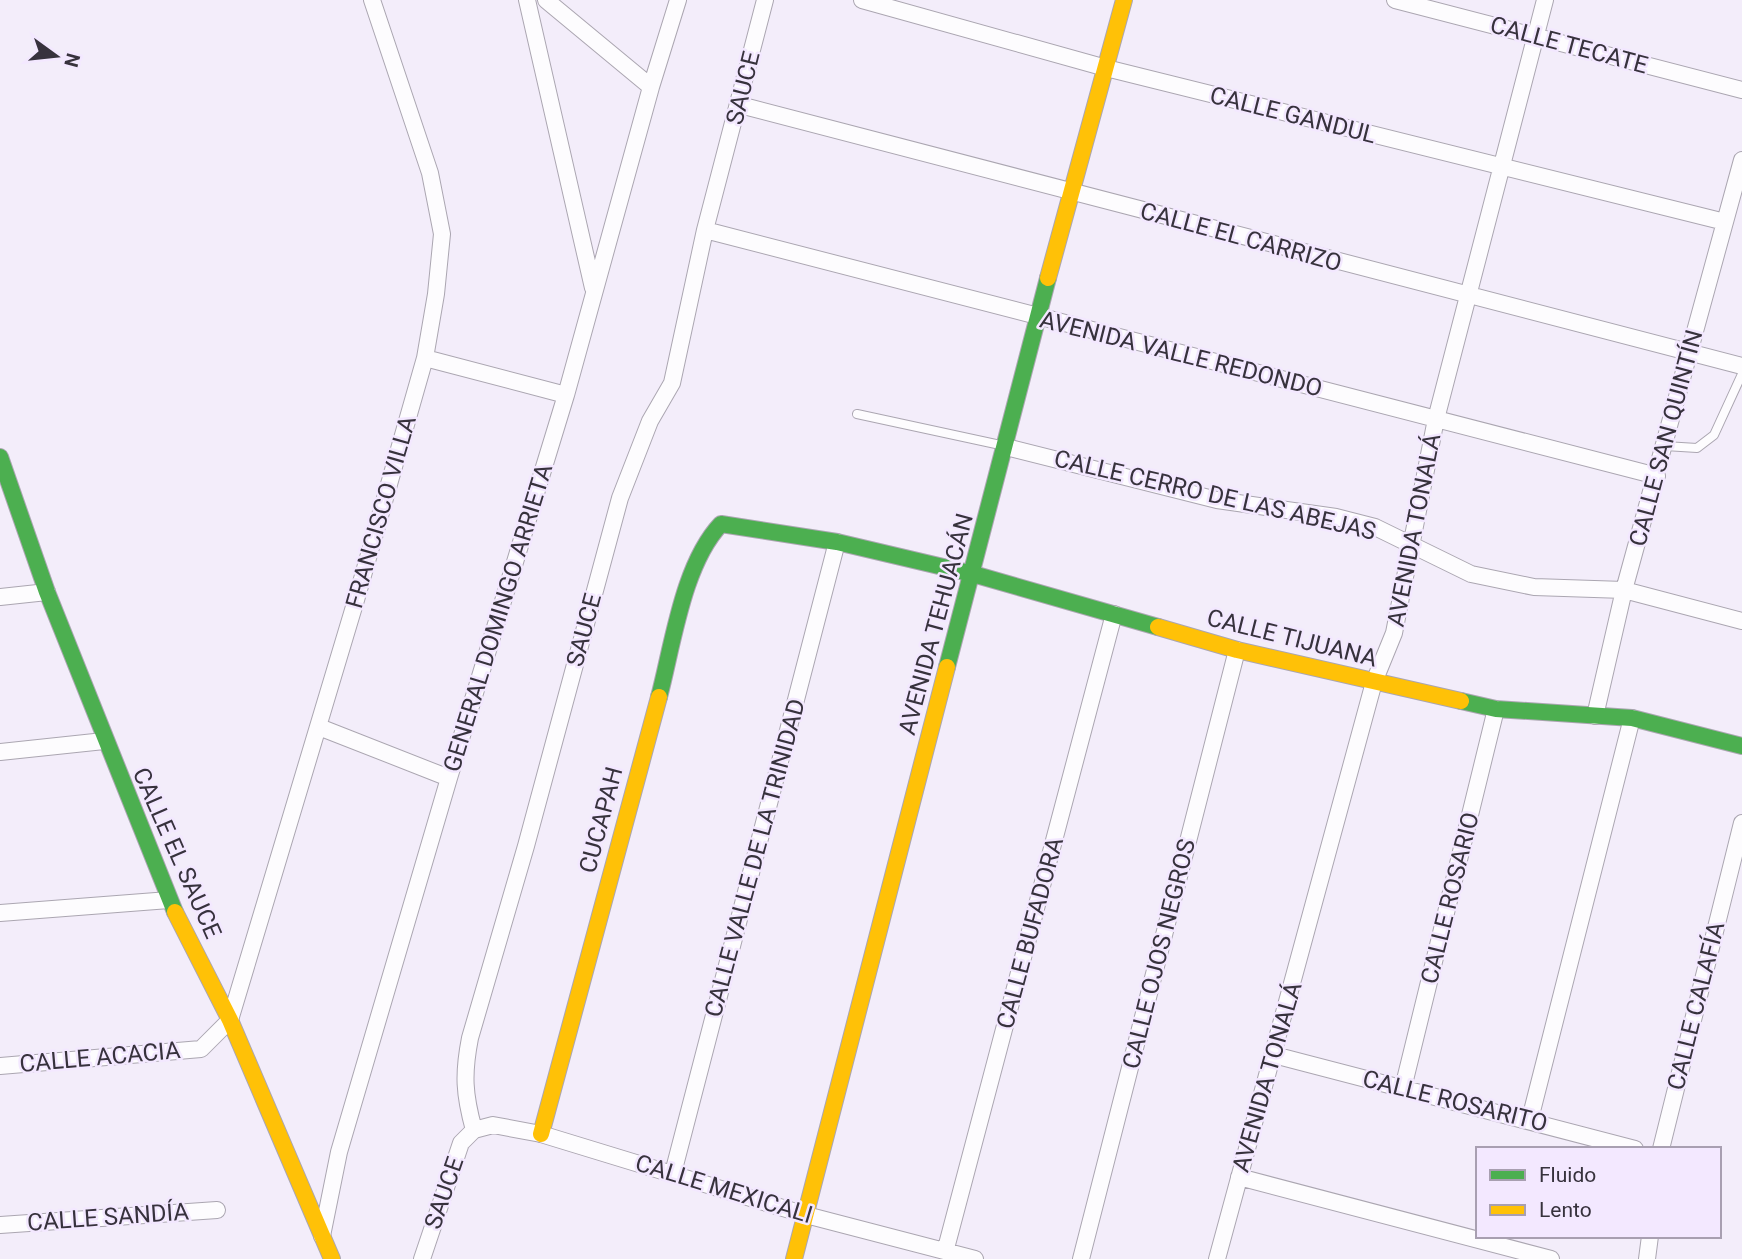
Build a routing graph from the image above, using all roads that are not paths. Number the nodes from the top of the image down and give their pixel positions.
1 (527, 0) edge
2 (546, 0) edge
3 (678, 0) edge
4 (765, 0) edge
5 (862, 0) edge
6 (1124, 0) edge
7 (1395, 0) edge
8 (1545, 0) edge
9 (373, 1) edge
10 (1536, 37) junction
11 (1106, 68) junction
12 (650, 87) junction
13 (1742, 90) edge
14 (740, 105) junction
15 (1742, 160) edge
16 (1501, 167) junction
17 (1070, 193) junction
18 (1725, 222) junction
19 (705, 230) junction
20 (594, 290) junction
21 (1467, 296) junction
22 (1039, 317) junction
23 (1688, 353) junction
24 (425, 358) junction
25 (1742, 366) edge
26 (1742, 374) edge
27 (566, 395) junction
28 (857, 414) dead end
29 (1436, 419) junction
30 (1665, 446) junction
31 (1006, 447) junction
32 (0, 457) edge
33 (1657, 476) junction
34 (721, 524) joint
35 (837, 542) junction
36 (1413, 547) junction
37 (973, 574) junction
38 (1624, 590) junction
39 (47, 592) junction
40 (0, 597) edge
41 (1114, 614) junction
42 (1742, 621) edge
43 (1237, 650) junction
44 (1374, 682) junction
45 (1496, 709) junction
46 (1595, 716) junction
47 (1632, 718) junction
48 (319, 727) junction
49 (104, 741) junction
50 (1742, 746) edge
51 (0, 752) edge
52 (449, 778) junction
53 (1742, 823) edge
54 (169, 900) junction
55 (0, 912) edge
56 (230, 1020) junction
57 (1274, 1055) junction
58 (0, 1066) edge
59 (1404, 1088) junction
60 (1530, 1119) junction
61 (474, 1130) junction
62 (541, 1134) junction
63 (1628, 1147) edge
64 (1661, 1147) edge
65 (673, 1173) junction
66 (1240, 1177) junction
67 (217, 1210) dead end
68 (806, 1215) junction
69 (0, 1225) edge
70 (322, 1236) junction
71 (1650, 1238) edge
72 (945, 1252) junction
73 (332, 1259) edge
74 (422, 1259) edge
75 (794, 1259) edge
76 (975, 1259) edge
77 (1081, 1259) edge
78 (1217, 1259) edge
79 (1551, 1259) edge
80 (1647, 1259) edge

1 - 20 street
2 - 12 street
3 - 12 street, GENERAL DOMINGO ARRIETA
4 - 14 street, SAUCE
5 - 11 street, CALLE GANDUL
6 - 11 street, AVENIDA TEHUACÁN
7 - 10 street, CALLE TECATE
8 - 10 street, AVENIDA TONALÁ
9 - 24 street, FRANCISCO VILLA
10 - 13 street, CALLE TECATE
10 - 16 street, AVENIDA TONALÁ
11 - 16 street, CALLE GANDUL
11 - 17 street, AVENIDA TEHUACÁN
12 - 20 street, GENERAL DOMINGO ARRIETA
14 - 17 street, CALLE EL CARRIZO
14 - 19 street, SAUCE
15 - 18 street, CALLE SAN QUINTÍN
16 - 18 street, CALLE GANDUL
16 - 21 street, AVENIDA TONALÁ
17 - 21 street, CALLE EL CARRIZO
17 - 22 street, AVENIDA TEHUACÁN
18 - 23 street, CALLE SAN QUINTÍN
19 - 22 street, AVENIDA VALLE REDONDO
19 - 61 street, SAUCE
20 - 27 street, GENERAL DOMINGO ARRIETA
21 - 23 street, CALLE EL CARRIZO
21 - 29 street, AVENIDA TONALÁ
22 - 29 street, AVENIDA VALLE REDONDO
22 - 31 street, AVENIDA TEHUACÁN
23 - 25 street, CALLE EL CARRIZO
23 - 30 street, CALLE SAN QUINTÍN
24 - 27 street
24 - 48 street, FRANCISCO VILLA
26 - 30 lane
27 - 52 street, GENERAL DOMINGO ARRIETA
28 - 31 lane
29 - 33 street, AVENIDA VALLE REDONDO
29 - 36 street, AVENIDA TONALÁ
30 - 33 street, CALLE SAN QUINTÍN
31 - 36 street, CALLE CERRO DE LAS ABEJAS
31 - 37 street, AVENIDA TEHUACÁN
32 - 39 street, CALLE EL SAUCE
33 - 38 street, CALLE SAN QUINTÍN
34 - 35 street, CALLE TIJUANA
34 - 62 street, CUCAPAH
35 - 37 street, CALLE TIJUANA
35 - 65 street, CALLE VALLE DE LA TRINIDAD
36 - 38 street, CALLE CERRO DE LAS ABEJAS
36 - 44 street, AVENIDA TONALÁ
37 - 41 street, CALLE TIJUANA
37 - 68 street, AVENIDA TEHUACÁN
38 - 42 street, CALLE CERRO DE LAS ABEJAS
38 - 46 street, CALLE SAN QUINTÍN
39 - 40 street
39 - 49 street, CALLE EL SAUCE
41 - 43 street, CALLE TIJUANA
41 - 72 street, CALLE BUFADORA
43 - 44 street, CALLE TIJUANA
43 - 77 street, CALLE OJOS NEGROS
44 - 45 street, CALLE TIJUANA
44 - 57 street, AVENIDA TONALÁ
45 - 46 street, CALLE TIJUANA
45 - 59 street, CALLE ROSARIO
46 - 47 street, CALLE TIJUANA
47 - 50 street, CALLE TIJUANA
47 - 60 street
48 - 52 street
48 - 56 street, FRANCISCO VILLA
49 - 51 street
49 - 54 street, CALLE EL SAUCE
52 - 70 street, GENERAL DOMINGO ARRIETA
53 - 64 street, CALLE CALAFÍA
54 - 55 street
54 - 56 street, CALLE EL SAUCE
56 - 58 street, CALLE ACACIA
56 - 70 street, CALLE EL SAUCE
57 - 59 street, CALLE ROSARITO
57 - 66 street, AVENIDA TONALÁ
59 - 60 street, CALLE ROSARITO
60 - 63 street, CALLE ROSARITO
61 - 62 street, CALLE MEXICALI
61 - 74 street, SAUCE
62 - 65 street, CALLE MEXICALI
65 - 68 street, CALLE MEXICALI
66 - 78 street, AVENIDA TONALÁ
66 - 79 street
67 - 69 street, CALLE SANDÍA
68 - 72 street, CALLE MEXICALI
68 - 75 street, AVENIDA TEHUACÁN
70 - 73 street, CALLE EL SAUCE
71 - 80 street
72 - 76 street, CALLE MEXICALI

